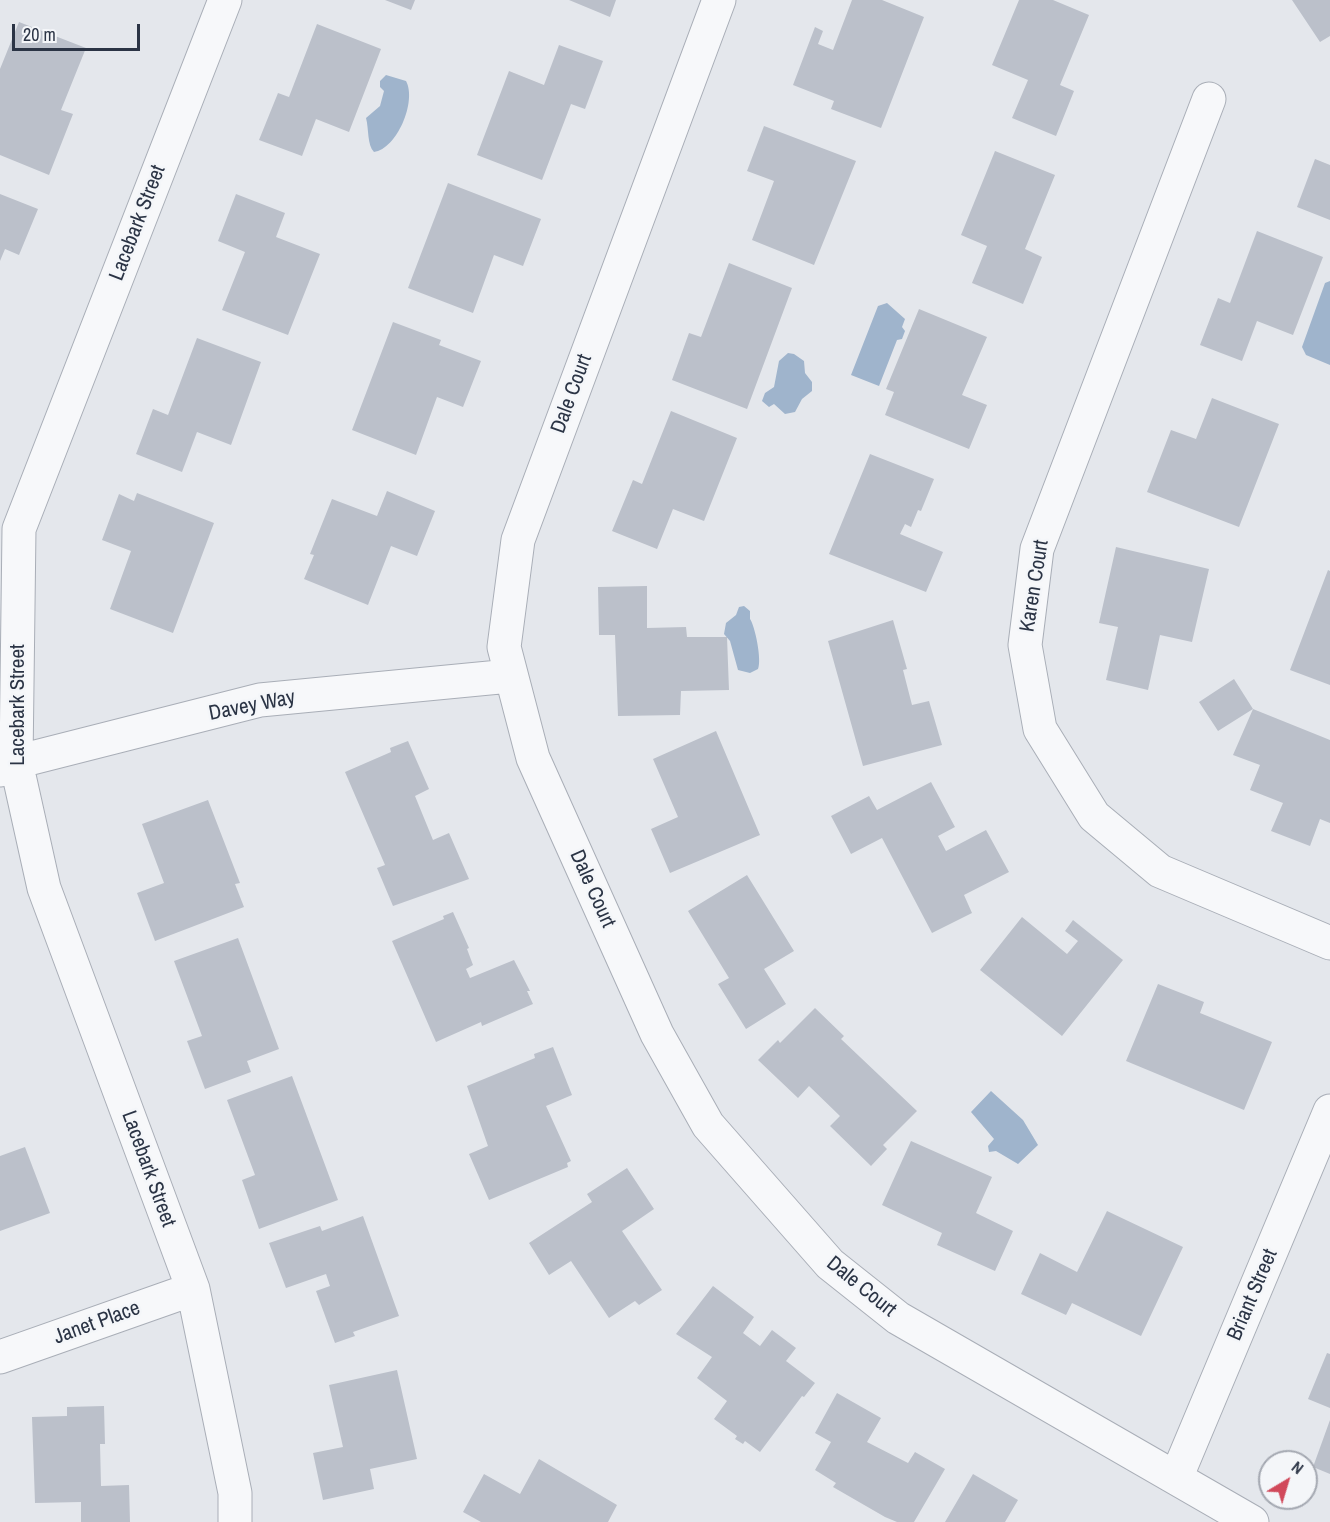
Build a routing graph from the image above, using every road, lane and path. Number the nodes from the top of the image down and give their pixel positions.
1 (225, 0) edge
2 (719, 0) edge
3 (1209, 99) dead end
4 (510, 676) junction
5 (8, 766) edge
6 (1330, 943) edge
7 (1330, 1111) edge
8 (193, 1289) junction
9 (0, 1357) edge
10 (1176, 1478) junction
11 (235, 1522) edge
12 (1251, 1522) edge

1 - 5 street, Lacebark Street
2 - 4 street, Dale Court
3 - 6 street, Karen Court
4 - 5 street, Davey Way
4 - 10 street, Dale Court
5 - 8 street, Lacebark Street
7 - 10 street, Briant Street
8 - 9 street, Janet Place
8 - 11 street, Lacebark Street
10 - 12 street, Dale Court

